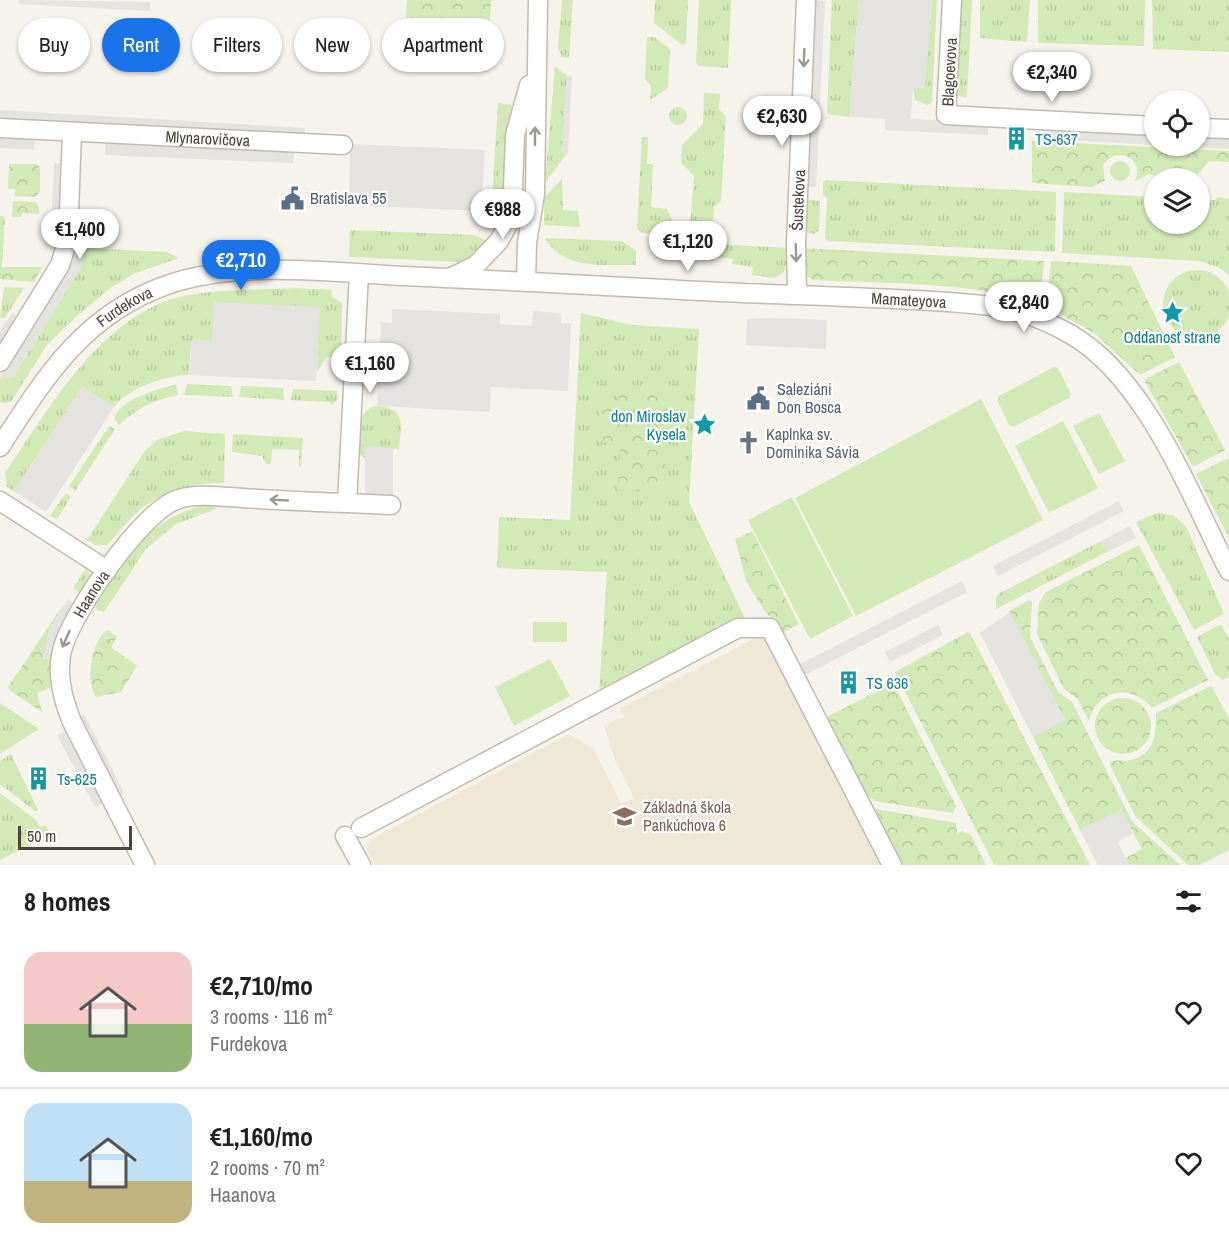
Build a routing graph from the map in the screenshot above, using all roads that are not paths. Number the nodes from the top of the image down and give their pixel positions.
1 (538, 0) edge
2 (806, 0) edge
3 (952, 0) edge
4 (535, 63) junction
5 (1144, 125) edge
6 (0, 128) edge
7 (1210, 128) edge
8 (1229, 129) edge
9 (72, 132) junction
10 (343, 145) dead end
11 (512, 218) junction
12 (527, 243) junction
13 (360, 274) junction
14 (450, 278) junction
15 (526, 282) junction
16 (797, 293) junction
17 (0, 362) edge
18 (5, 425) edge
19 (0, 447) edge
20 (0, 501) edge
21 (342, 503) junction
22 (391, 506) dead end
23 (106, 570) junction
24 (1229, 571) edge
25 (145, 865) edge
26 (361, 865) edge
27 (892, 865) edge

1 - 4 street
2 -> 16 street, Šustekova
3 - 5 street, Blagoevova
4 - 11 street
12 -> 4 street
6 - 9 street, Mlynarovičova
7 - 8 street
9 - 10 street, Mlynarovičova
9 - 17 street
11 - 12 street
11 - 14 street
12 - 15 street
13 - 14 street, Furdekova
13 - 18 street, Furdekova
13 - 21 street
14 - 15 street, Furdekova
15 - 16 street, Mamateyova
16 - 24 street, Mamateyova
18 - 19 street, Furdekova
20 - 23 street
21 - 22 street, Haanova
21 -> 23 street, Haanova
23 -> 25 street, Haanova
26 - 27 street

